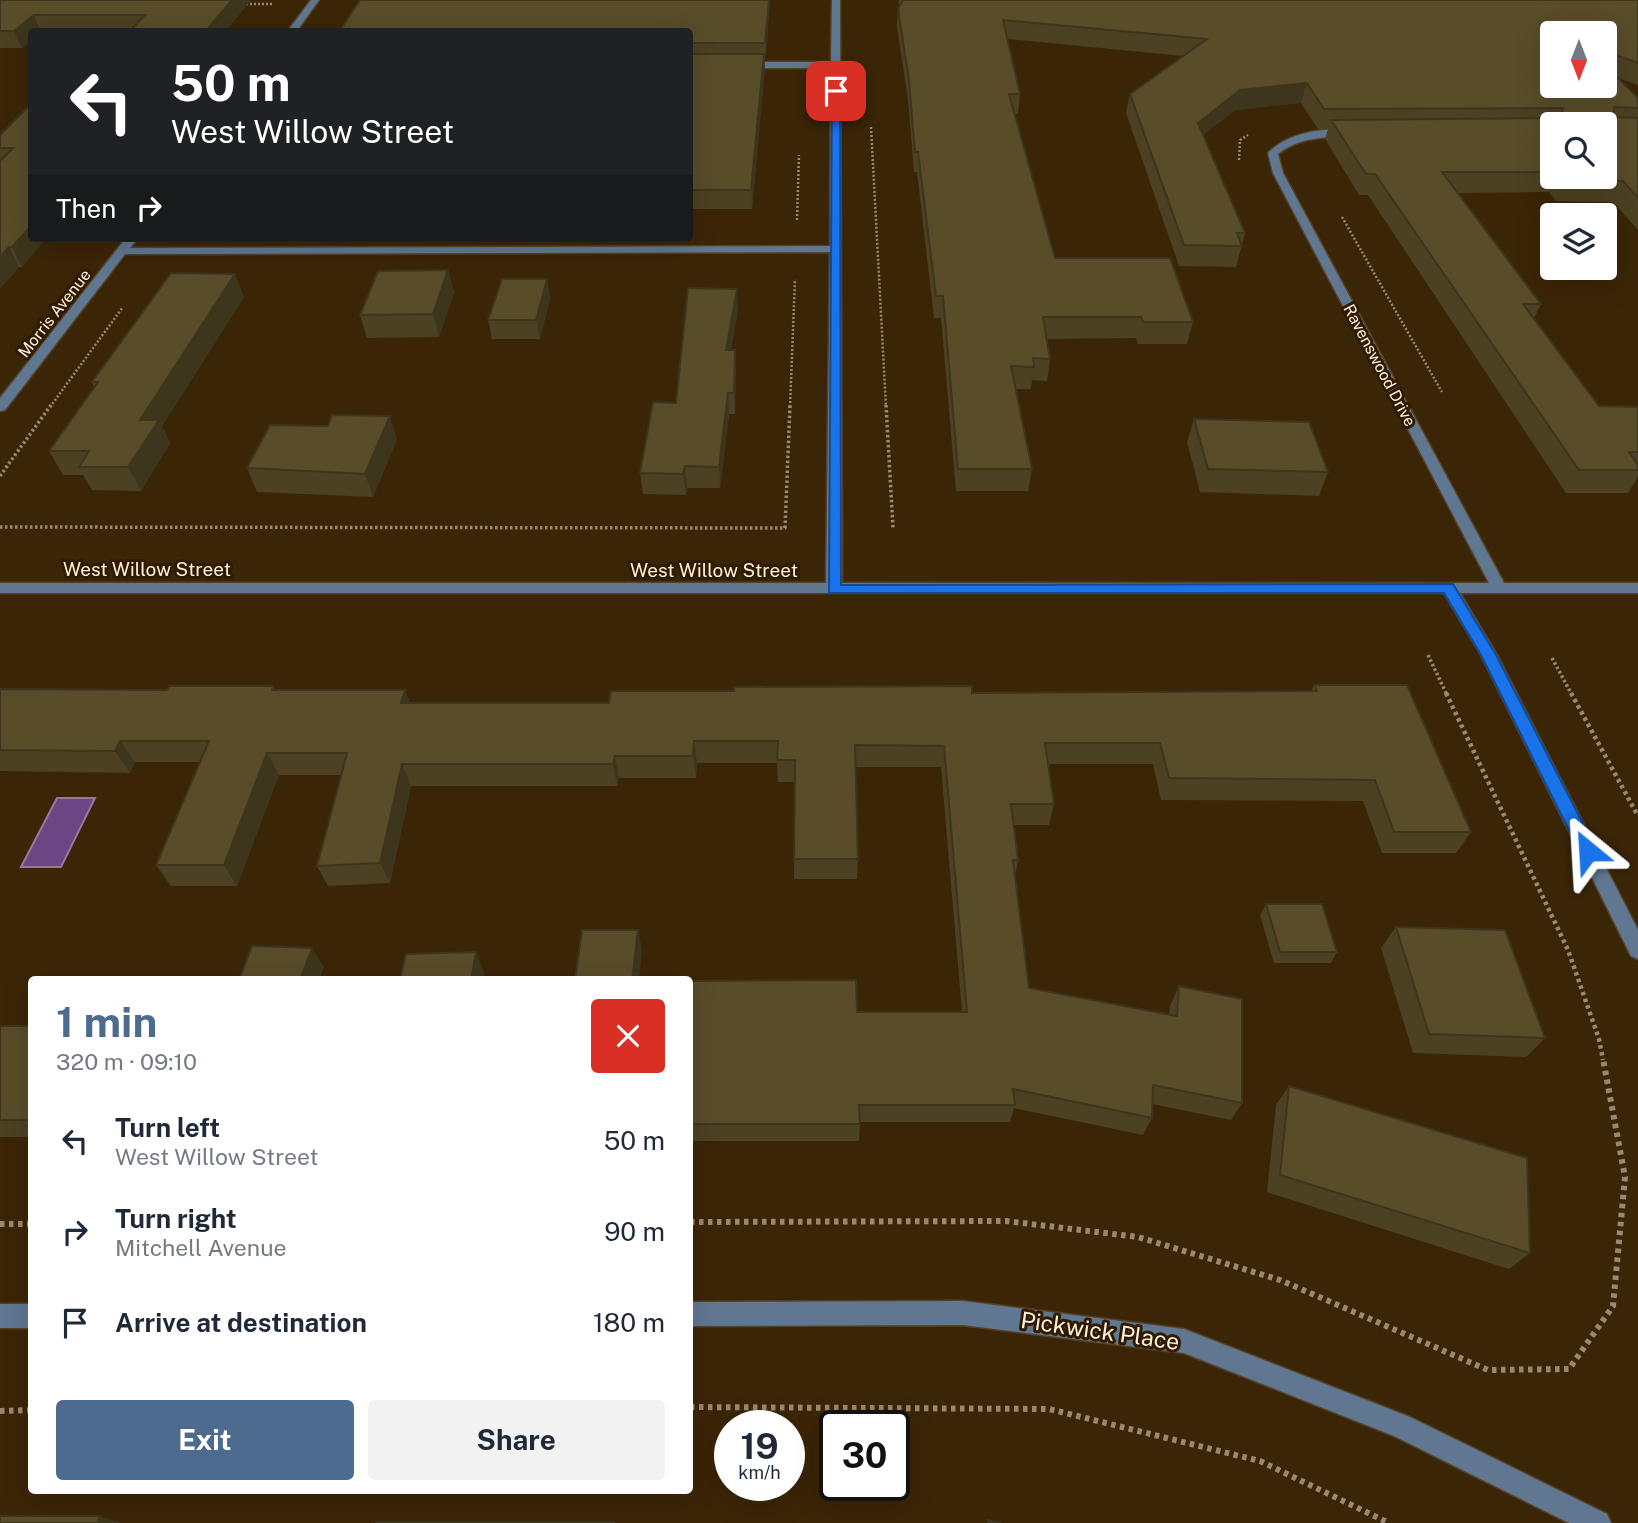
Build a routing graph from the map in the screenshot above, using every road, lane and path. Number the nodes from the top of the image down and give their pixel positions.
1 (315, 0) edge
2 (836, 0) edge
3 (231, 4) edge
4 (283, 4) dead end
5 (293, 28) edge
6 (727, 65) edge
7 (836, 65) junction
8 (871, 120) dead end
9 (1364, 132) edge
10 (1249, 135) dead end
11 (800, 148) dead end
12 (1239, 162) dead end
13 (1340, 213) dead end
14 (797, 231) dead end
15 (129, 242) edge
16 (835, 249) junction
17 (122, 251) junction
18 (795, 271) dead end
19 (126, 303) dead end
20 (1442, 392) dead end
21 (0, 407) edge
22 (0, 476) edge
23 (0, 527) edge
24 (893, 528) dead end
25 (0, 588) edge
26 (1448, 588) junction
27 (1499, 588) junction
28 (1638, 588) edge
29 (834, 590) junction
30 (1428, 655) dead end
31 (1552, 657) dead end
32 (1638, 816) edge
33 (1638, 950) edge
34 (693, 1222) edge
35 (0, 1224) edge
36 (28, 1224) edge
37 (693, 1314) edge
38 (0, 1316) edge
39 (28, 1316) edge
40 (693, 1407) edge
41 (28, 1410) edge
42 (0, 1411) edge
43 (1389, 1523) edge
44 (1598, 1523) edge

1 - 5 street
2 - 7 street
3 - 4 path
6 - 7 street
7 - 16 street
8 - 24 path
9 - 27 street, Ravenswood Drive
10 - 12 path
11 - 14 path
13 - 20 path
15 - 17 street, Morris Avenue
16 - 17 street
16 - 29 street
17 - 21 street, Morris Avenue
18 - 23 path
19 - 22 path
25 - 29 street, West Willow Street
26 - 27 street, West Willow Street
26 - 29 street, West Willow Street
26 - 33 street
27 - 28 street, West Willow Street
30 - 34 path
31 - 32 path
35 - 36 path
37 - 44 street, Pickwick Place
38 - 39 street
40 - 43 path
41 - 42 path

